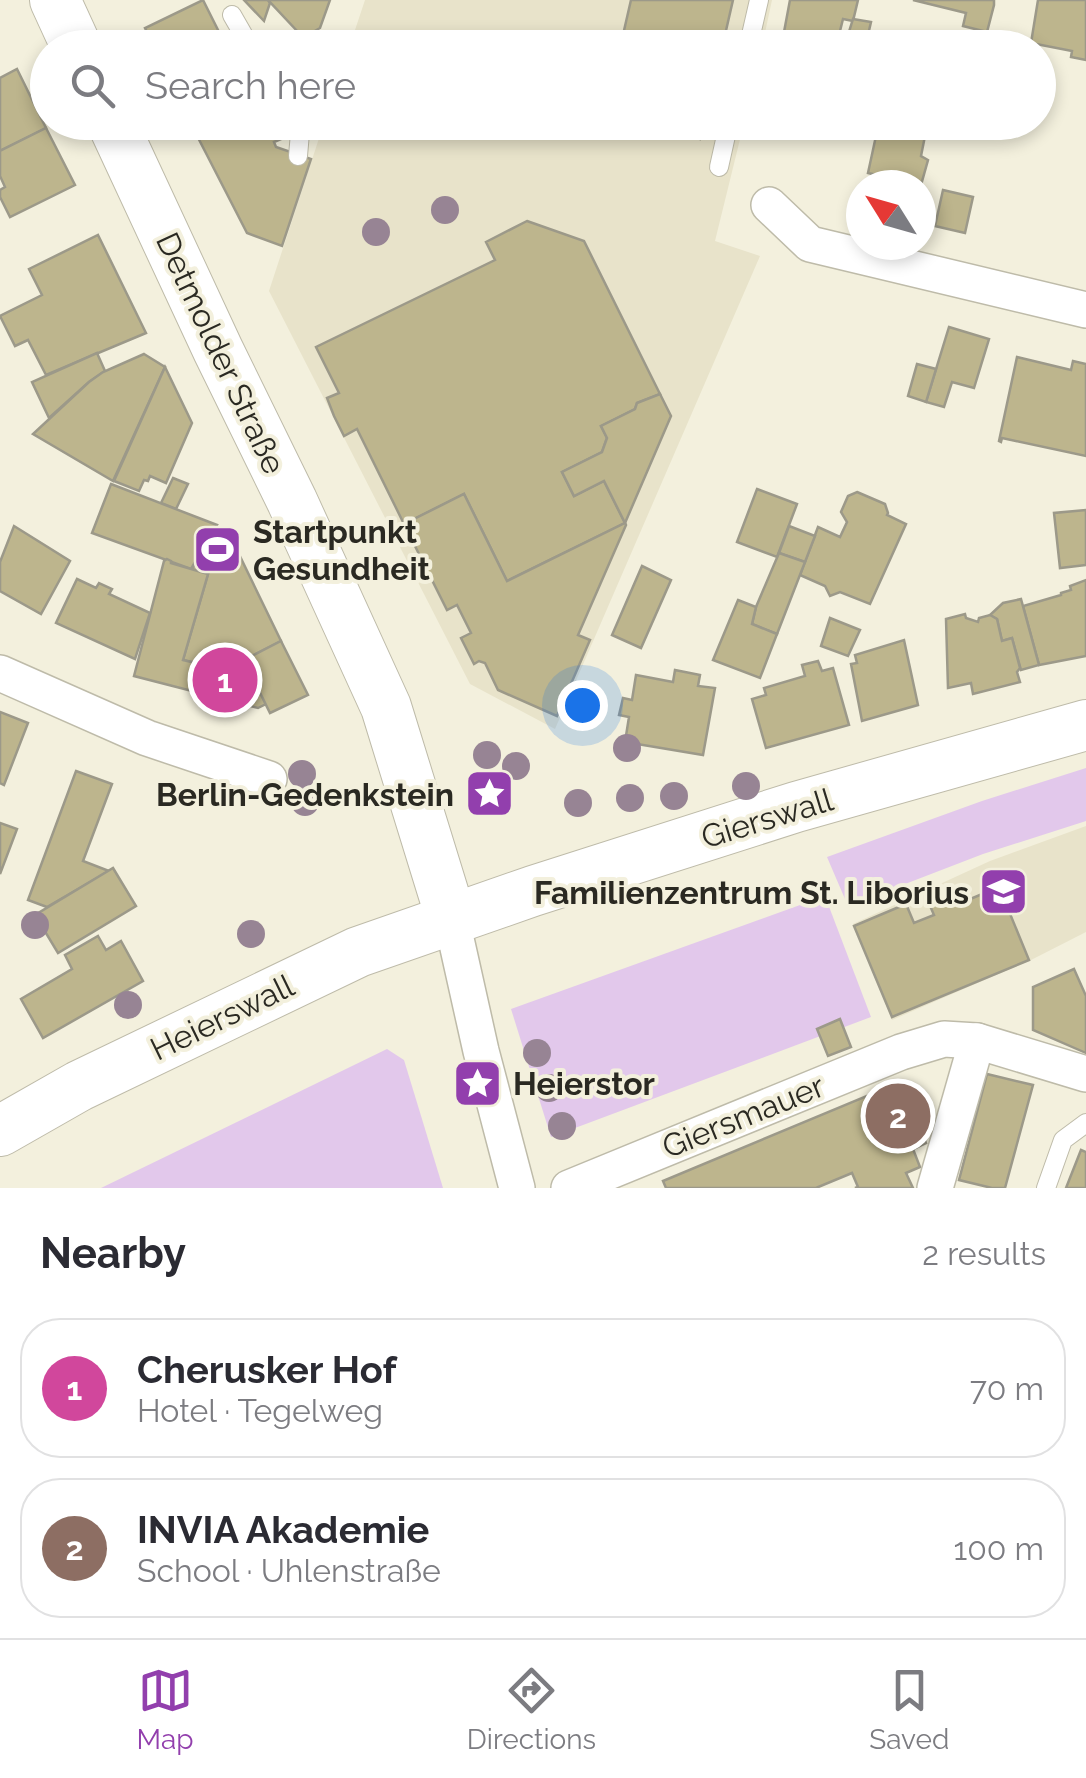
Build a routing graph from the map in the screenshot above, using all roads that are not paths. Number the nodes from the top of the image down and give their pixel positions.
1 (54, 0) edge
2 (760, 0) edge
3 (232, 15) dead end
4 (68, 30) edge
5 (241, 30) edge
6 (752, 30) edge
7 (120, 140) edge
8 (299, 140) edge
9 (725, 140) edge
10 (298, 156) dead end
11 (718, 167) dead end
12 (768, 205) dead end
13 (1086, 310) edge
14 (0, 673) edge
15 (1086, 726) edge
16 (270, 778) dead end
17 (452, 921) junction
18 (977, 1041) junction
19 (1086, 1074) edge
20 (1086, 1123) edge
21 (0, 1130) edge
22 (518, 1188) edge
23 (569, 1188) edge
24 (935, 1188) edge
25 (1046, 1188) edge

1 - 4 main road
2 - 6 lane
3 - 5 lane
7 - 17 main road, Detmolder Straße
8 - 10 lane
9 - 11 lane
12 - 13 street
14 - 16 street
15 - 17 main road, Gierswall
17 - 21 main road, Heierswall
17 - 22 street
18 - 19 street, Giersmauer
18 - 23 street, Giersmauer
18 - 24 street
20 - 25 lane

